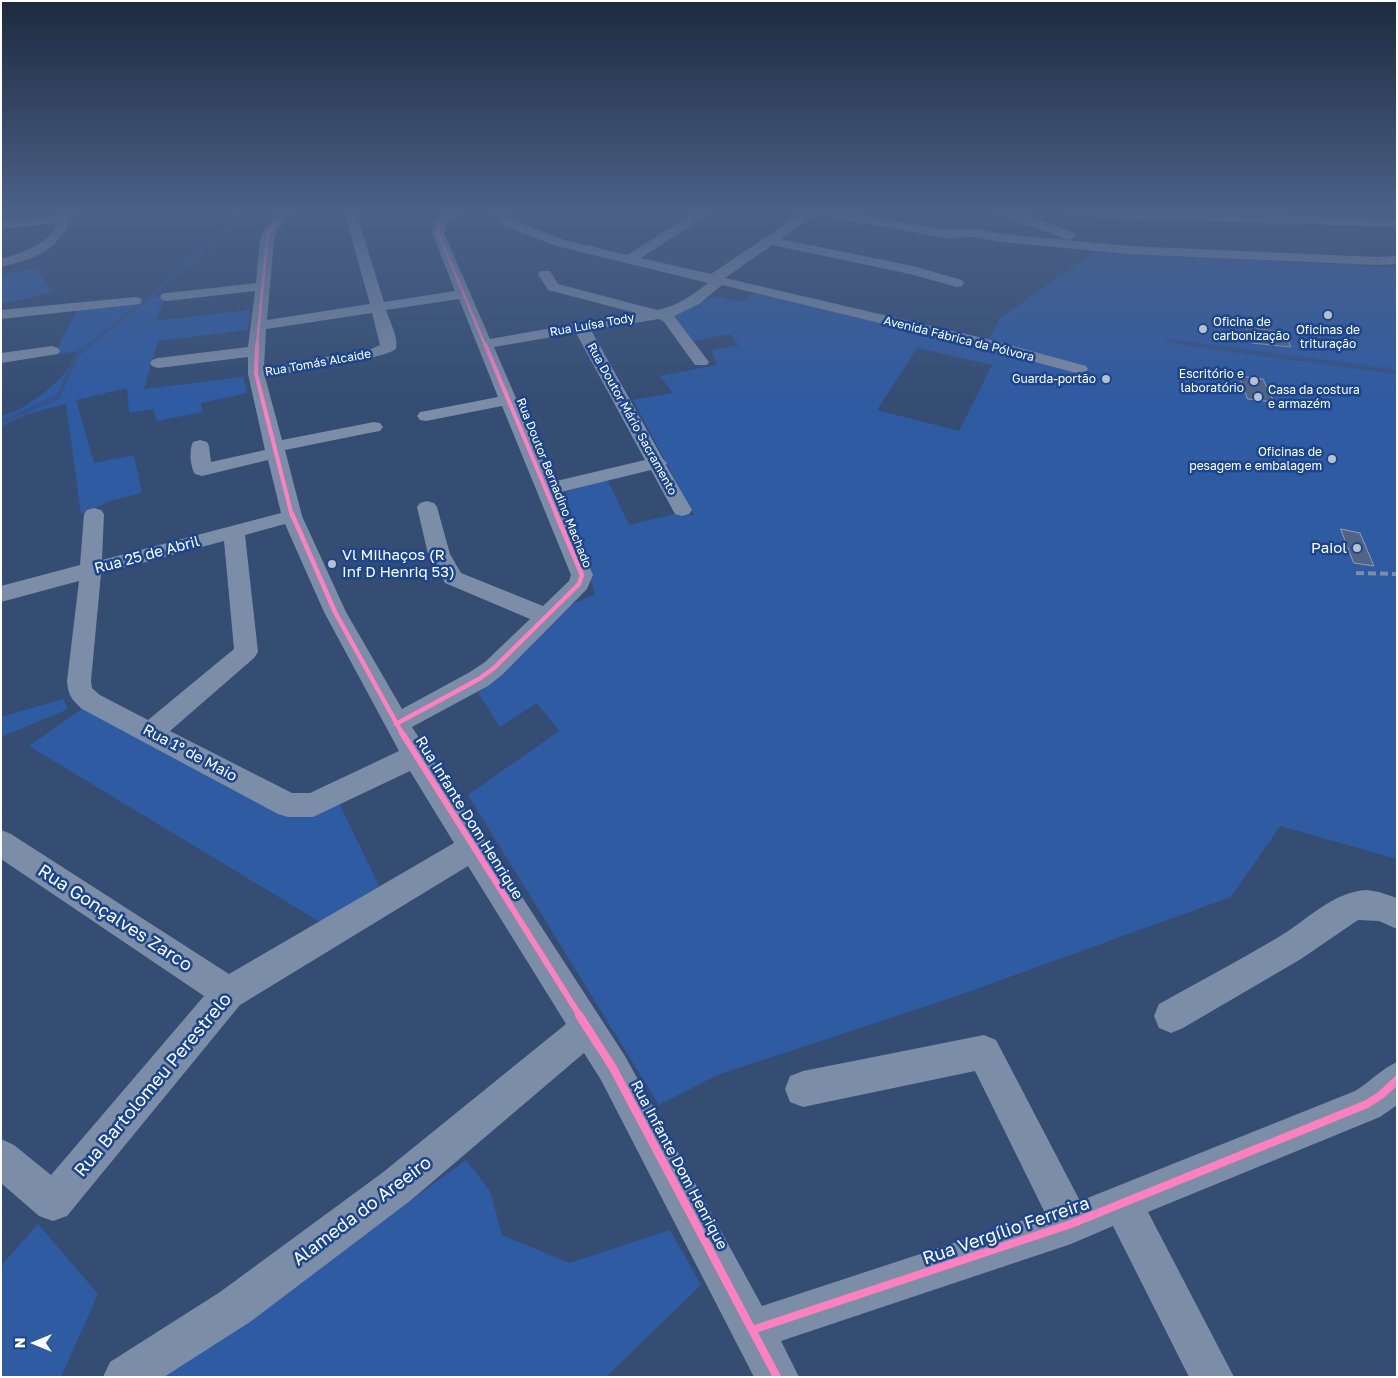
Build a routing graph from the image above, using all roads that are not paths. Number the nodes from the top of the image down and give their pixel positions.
1 (264, 276) edge
2 (369, 276) edge
3 (456, 276) edge
4 (546, 276) edge
5 (699, 276) edge
6 (720, 276) edge
7 (934, 276) edge
8 (715, 280) junction
9 (957, 283) dead end
10 (263, 286) junction
11 (464, 294) junction
12 (167, 297) dead end
13 (135, 301) dead end
14 (378, 307) junction
15 (659, 314) junction
16 (1, 315) edge
17 (258, 326) junction
18 (581, 327) junction
19 (486, 344) junction
20 (52, 351) dead end
21 (256, 351) junction
22 (1, 358) edge
23 (701, 362) dead end
24 (158, 364) dead end
25 (1080, 369) dead end
26 (256, 374) junction
27 (510, 400) junction
28 (426, 416) dead end
29 (374, 427) dead end
30 (200, 446) dead end
31 (274, 450) junction
32 (658, 463) junction
33 (547, 489) junction
34 (427, 507) dead end
35 (682, 510) dead end
36 (94, 514) dead end
37 (292, 516) junction
38 (234, 532) junction
39 (91, 569) junction
40 (1, 594) edge
41 (547, 617) junction
42 (396, 724) junction
43 (151, 732) junction
44 (415, 756) junction
45 (1, 843) edge
46 (472, 848) junction
47 (1397, 914) edge
48 (228, 993) junction
49 (1171, 1016) dead end
50 (587, 1028) junction
51 (1397, 1080) edge
52 (803, 1089) dead end
53 (1, 1158) edge
54 (1123, 1205) junction
55 (1071, 1224) junction
56 (752, 1330) junction
57 (125, 1377) edge
58 (777, 1377) edge
59 (1212, 1377) edge

1 - 10 street, Rua Infante Dom Henrique
2 - 14 street, Rua Tomás Alcaide
3 - 11 street, Rua Doutor Bernadino Machado
4 - 15 street
5 - 8 street, Avenida Fábrica da Pólvora
6 - 8 street, Rua Luísa Tody
7 - 9 street
8 - 15 street, Rua Luísa Tody
8 - 25 street, Avenida Fábrica da Pólvora
10 - 12 street
10 - 17 street, Rua Infante Dom Henrique
11 - 14 street
11 - 19 street, Rua Doutor Bernadino Machado
13 - 16 street
14 - 17 street
14 - 26 street, Rua Tomás Alcaide
15 - 18 street, Rua Luísa Tody
15 - 23 street
17 - 21 street, Rua Infante Dom Henrique
18 - 19 street, Rua Luísa Tody
18 - 32 street, Rua Doutor Mário Sacramento
19 - 27 street, Rua Doutor Bernadino Machado
20 - 22 street
21 - 24 street
21 - 26 street, Rua Infante Dom Henrique
26 - 31 street, Rua Infante Dom Henrique
27 - 28 street
27 - 33 street, Rua Doutor Bernadino Machado
29 - 31 street
30 - 31 street
31 - 37 street, Rua Infante Dom Henrique
32 - 33 street
32 - 35 street, Rua Doutor Mário Sacramento
33 - 41 street, Rua Doutor Bernadino Machado
34 - 41 street
36 - 39 street
37 - 38 street, Rua 25 de Abril
37 - 42 street, Rua Infante Dom Henrique
38 - 39 street, Rua 25 de Abril
38 - 43 street
39 - 40 street, Rua 25 de Abril
39 - 43 street, Rua 1º de Maio
41 - 42 street, Rua Doutor Bernadino Machado
42 - 44 street, Rua Infante Dom Henrique
43 - 44 street, Rua 1º de Maio
44 - 46 street, Rua Infante Dom Henrique
45 - 48 street, Rua Gonçalves Zarco
46 - 48 street, Rua Bartolomeu Perestrelo
46 - 50 street, Rua Infante Dom Henrique
47 - 49 street
48 - 53 street, Rua Bartolomeu Perestrelo
50 - 56 street, Rua Infante Dom Henrique
50 - 57 street, Alameda do Areeiro
51 - 54 street, Rua Vergílio Ferreira
52 - 55 street
54 - 55 street, Rua Vergílio Ferreira
54 - 59 street
55 - 56 street, Rua Vergílio Ferreira
56 - 58 street, Rua Infante Dom Henrique

